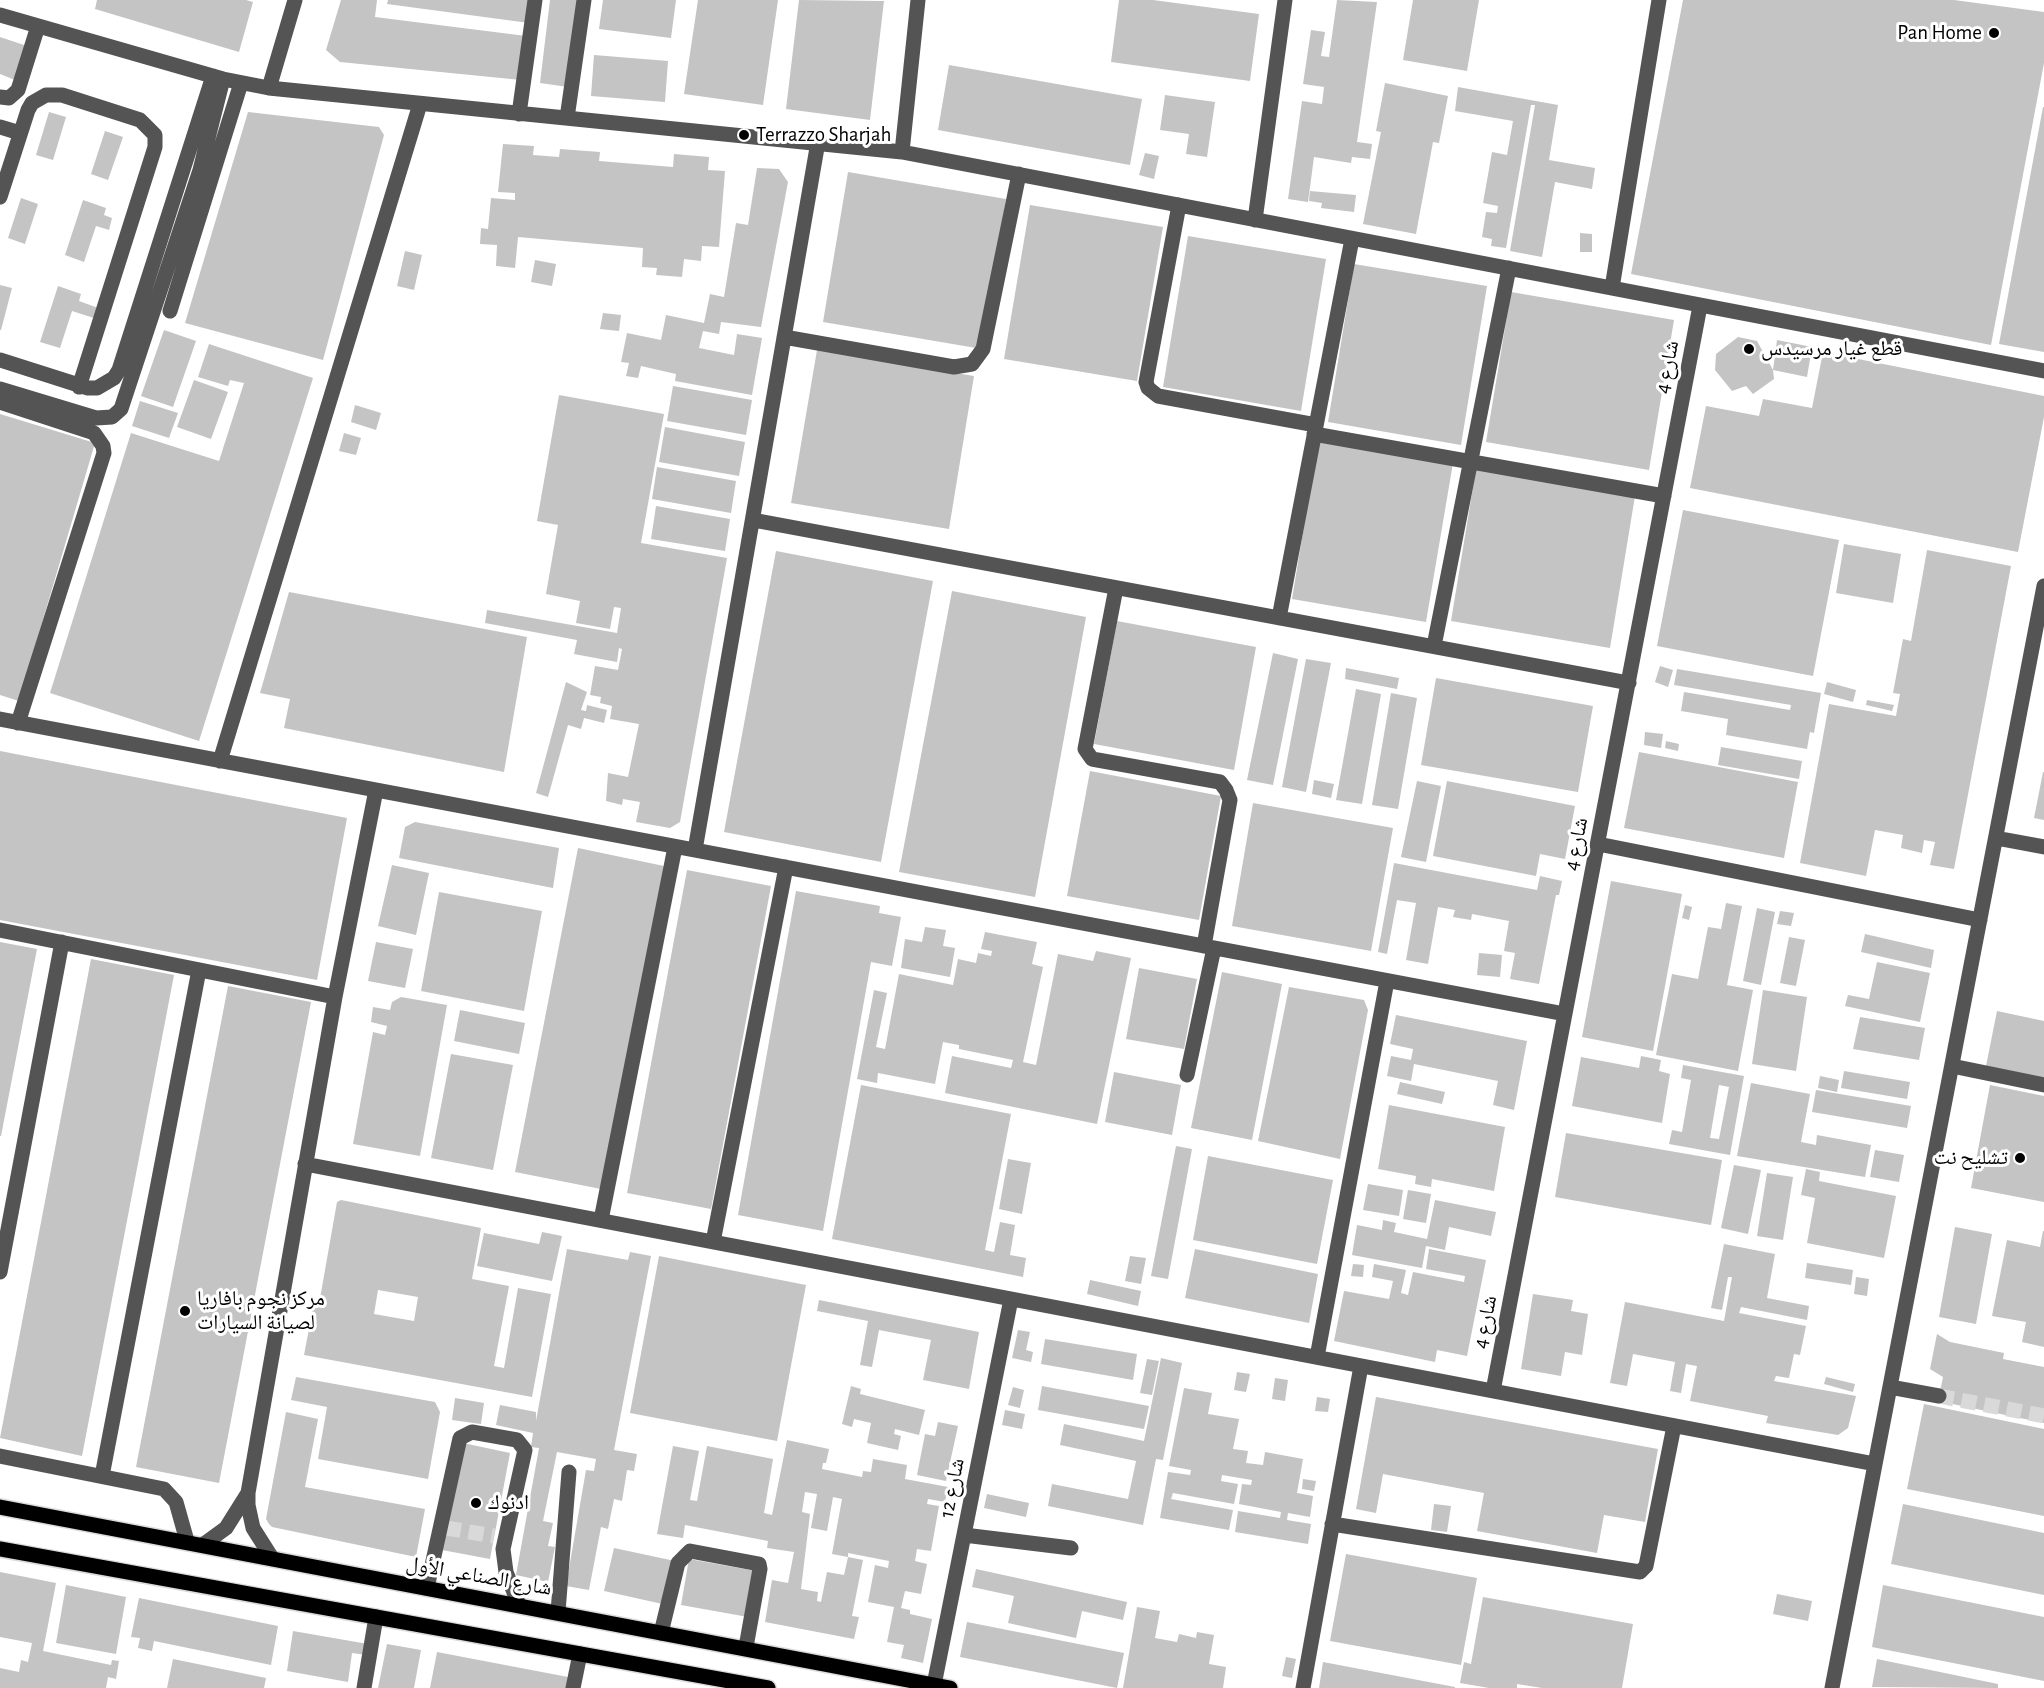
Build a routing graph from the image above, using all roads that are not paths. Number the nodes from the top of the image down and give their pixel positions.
1 (295, 0) edge
2 (535, 0) edge
3 (584, 0) edge
4 (918, 0) edge
5 (1285, 0) edge
6 (1659, 0) edge
7 (0, 15) edge
8 (38, 26) junction
9 (218, 78) junction
10 (241, 83) junction
11 (269, 88) junction
12 (0, 97) edge
13 (420, 104) junction
14 (519, 114) junction
15 (567, 118) junction
16 (0, 127) edge
17 (20, 133) junction
18 (818, 142) junction
19 (902, 152) junction
20 (1019, 174) junction
21 (0, 197) edge
22 (1179, 205) junction
23 (1255, 220) junction
24 (1352, 239) junction
25 (1509, 268) junction
26 (1612, 288) junction
27 (1700, 306) junction
28 (170, 311) dead end
29 (784, 337) junction
30 (0, 360) edge
31 (2044, 371) edge
32 (78, 387) junction
33 (0, 389) edge
34 (0, 402) edge
35 (1315, 430) junction
36 (1470, 461) junction
37 (1664, 496) junction
38 (753, 520) junction
39 (2044, 586) edge
40 (1116, 588) junction
41 (1279, 618) junction
42 (1434, 646) junction
43 (2038, 650) edge
44 (1629, 683) junction
45 (0, 719) edge
46 (18, 723) junction
47 (220, 761) junction
48 (376, 790) junction
49 (1995, 838) junction
50 (1598, 844) junction
51 (675, 847) junction
52 (2044, 847) edge
53 (695, 850) junction
54 (786, 867) junction
55 (1980, 920) junction
56 (0, 930) edge
57 (62, 942) junction
58 (1209, 947) junction
59 (199, 970) junction
60 (1387, 981) junction
61 (335, 997) junction
62 (1565, 1014) junction
63 (1952, 1066) junction
64 (1187, 1075) dead end
65 (2044, 1085) edge
66 (305, 1164) junction
67 (602, 1220) junction
68 (713, 1242) junction
69 (0, 1272) edge
70 (1011, 1299) junction
71 (1317, 1357) junction
72 (1361, 1366) junction
73 (1890, 1388) junction
74 (1493, 1391) junction
75 (1939, 1396) tunnel mouth
76 (1674, 1426) junction
77 (0, 1456) edge
78 (1875, 1464) junction
79 (569, 1472) dead end
80 (102, 1476) junction
81 (248, 1493) junction
82 (0, 1507) edge
83 (1332, 1524) junction
84 (964, 1535) junction
85 (187, 1541) junction
86 (204, 1544) junction
87 (1071, 1548) dead end
88 (0, 1549) edge
89 (272, 1558) junction
90 (428, 1588) junction
91 (519, 1605) junction
92 (558, 1612) junction
93 (376, 1617) junction
94 (661, 1633) junction
95 (746, 1647) junction
96 (580, 1654) junction
97 (934, 1685) junction
98 (750, 1686) edge
99 (364, 1688) edge
100 (573, 1688) edge
101 (768, 1688) edge
102 (950, 1688) edge
103 (1303, 1688) edge
104 (1832, 1688) edge

1 - 11 street
2 - 14 street
3 - 15 street
4 - 19 street
5 - 23 street
6 - 26 street
7 - 8 street
8 - 9 street
8 - 12 street
9 - 10 street
9 - 32 street
9 - 33 street
10 - 11 street
10 - 28 street
11 - 13 street
13 - 14 street
13 - 47 street
14 - 15 street
15 - 18 street
16 - 17 street
17 - 21 street
17 - 32 street
18 - 19 street
18 - 29 street
19 - 20 street
20 - 22 street
20 - 29 street
22 - 23 street
22 - 35 street
23 - 24 street
24 - 25 street
24 - 35 street
25 - 26 street
25 - 36 street
26 - 27 street
27 - 31 street
27 - 37 street, شارع 4
29 - 38 street
30 - 32 street
34 - 46 street
35 - 36 street
35 - 41 street
36 - 37 street
36 - 42 street
37 - 44 street, شارع 4
38 - 40 street
38 - 53 street
39 - 43 street
40 - 41 street
40 - 58 street
41 - 42 street
42 - 44 street
43 - 49 street
44 - 50 street, شارع 4
45 - 46 street
46 - 47 street
47 - 48 street
48 - 51 street
48 - 61 street
49 - 52 street
49 - 55 street
50 - 55 street
50 - 62 street, شارع 4
51 - 53 street
51 - 67 street
53 - 54 street
54 - 58 street
54 - 68 street
55 - 63 street
56 - 57 street
57 - 59 street
57 - 69 street
58 - 60 street
58 - 64 street
59 - 61 street
59 - 80 street
60 - 62 street
60 - 71 street
61 - 66 street
62 - 74 street, شارع 4
63 - 65 street
63 - 73 street
66 - 67 street
66 - 81 street
67 - 68 street
68 - 70 street
70 - 71 street
70 - 84 street, شارع 12
71 - 72 street
72 - 74 street
72 - 83 street
73 - 75 street
73 - 78 street
74 - 76 street
76 - 78 street
76 - 83 street
77 - 80 street
78 - 104 street
79 - 92 street
80 - 85 street
81 - 86 street
81 - 89 street
82 - 85 main road, شارع الصناعي الأول
83 - 103 street
84 - 87 street
84 - 97 street, شارع 12
85 - 86 main road, شارع الصناعي الأول
86 - 89 main road, شارع الصناعي الأول
88 - 93 main road
89 - 90 main road, شارع الصناعي الأول
90 - 91 main road, شارع الصناعي الأول
90 - 91 street
91 - 92 main road, شارع الصناعي الأول
92 - 94 main road, شارع الصناعي الأول
93 - 96 main road
93 - 99 street
94 - 95 main road, شارع الصناعي الأول
94 - 95 street
95 - 97 main road, شارع الصناعي الأول
96 - 98 main road
96 - 100 street
97 - 102 main road, شارع الصناعي الأول
98 - 101 main road

